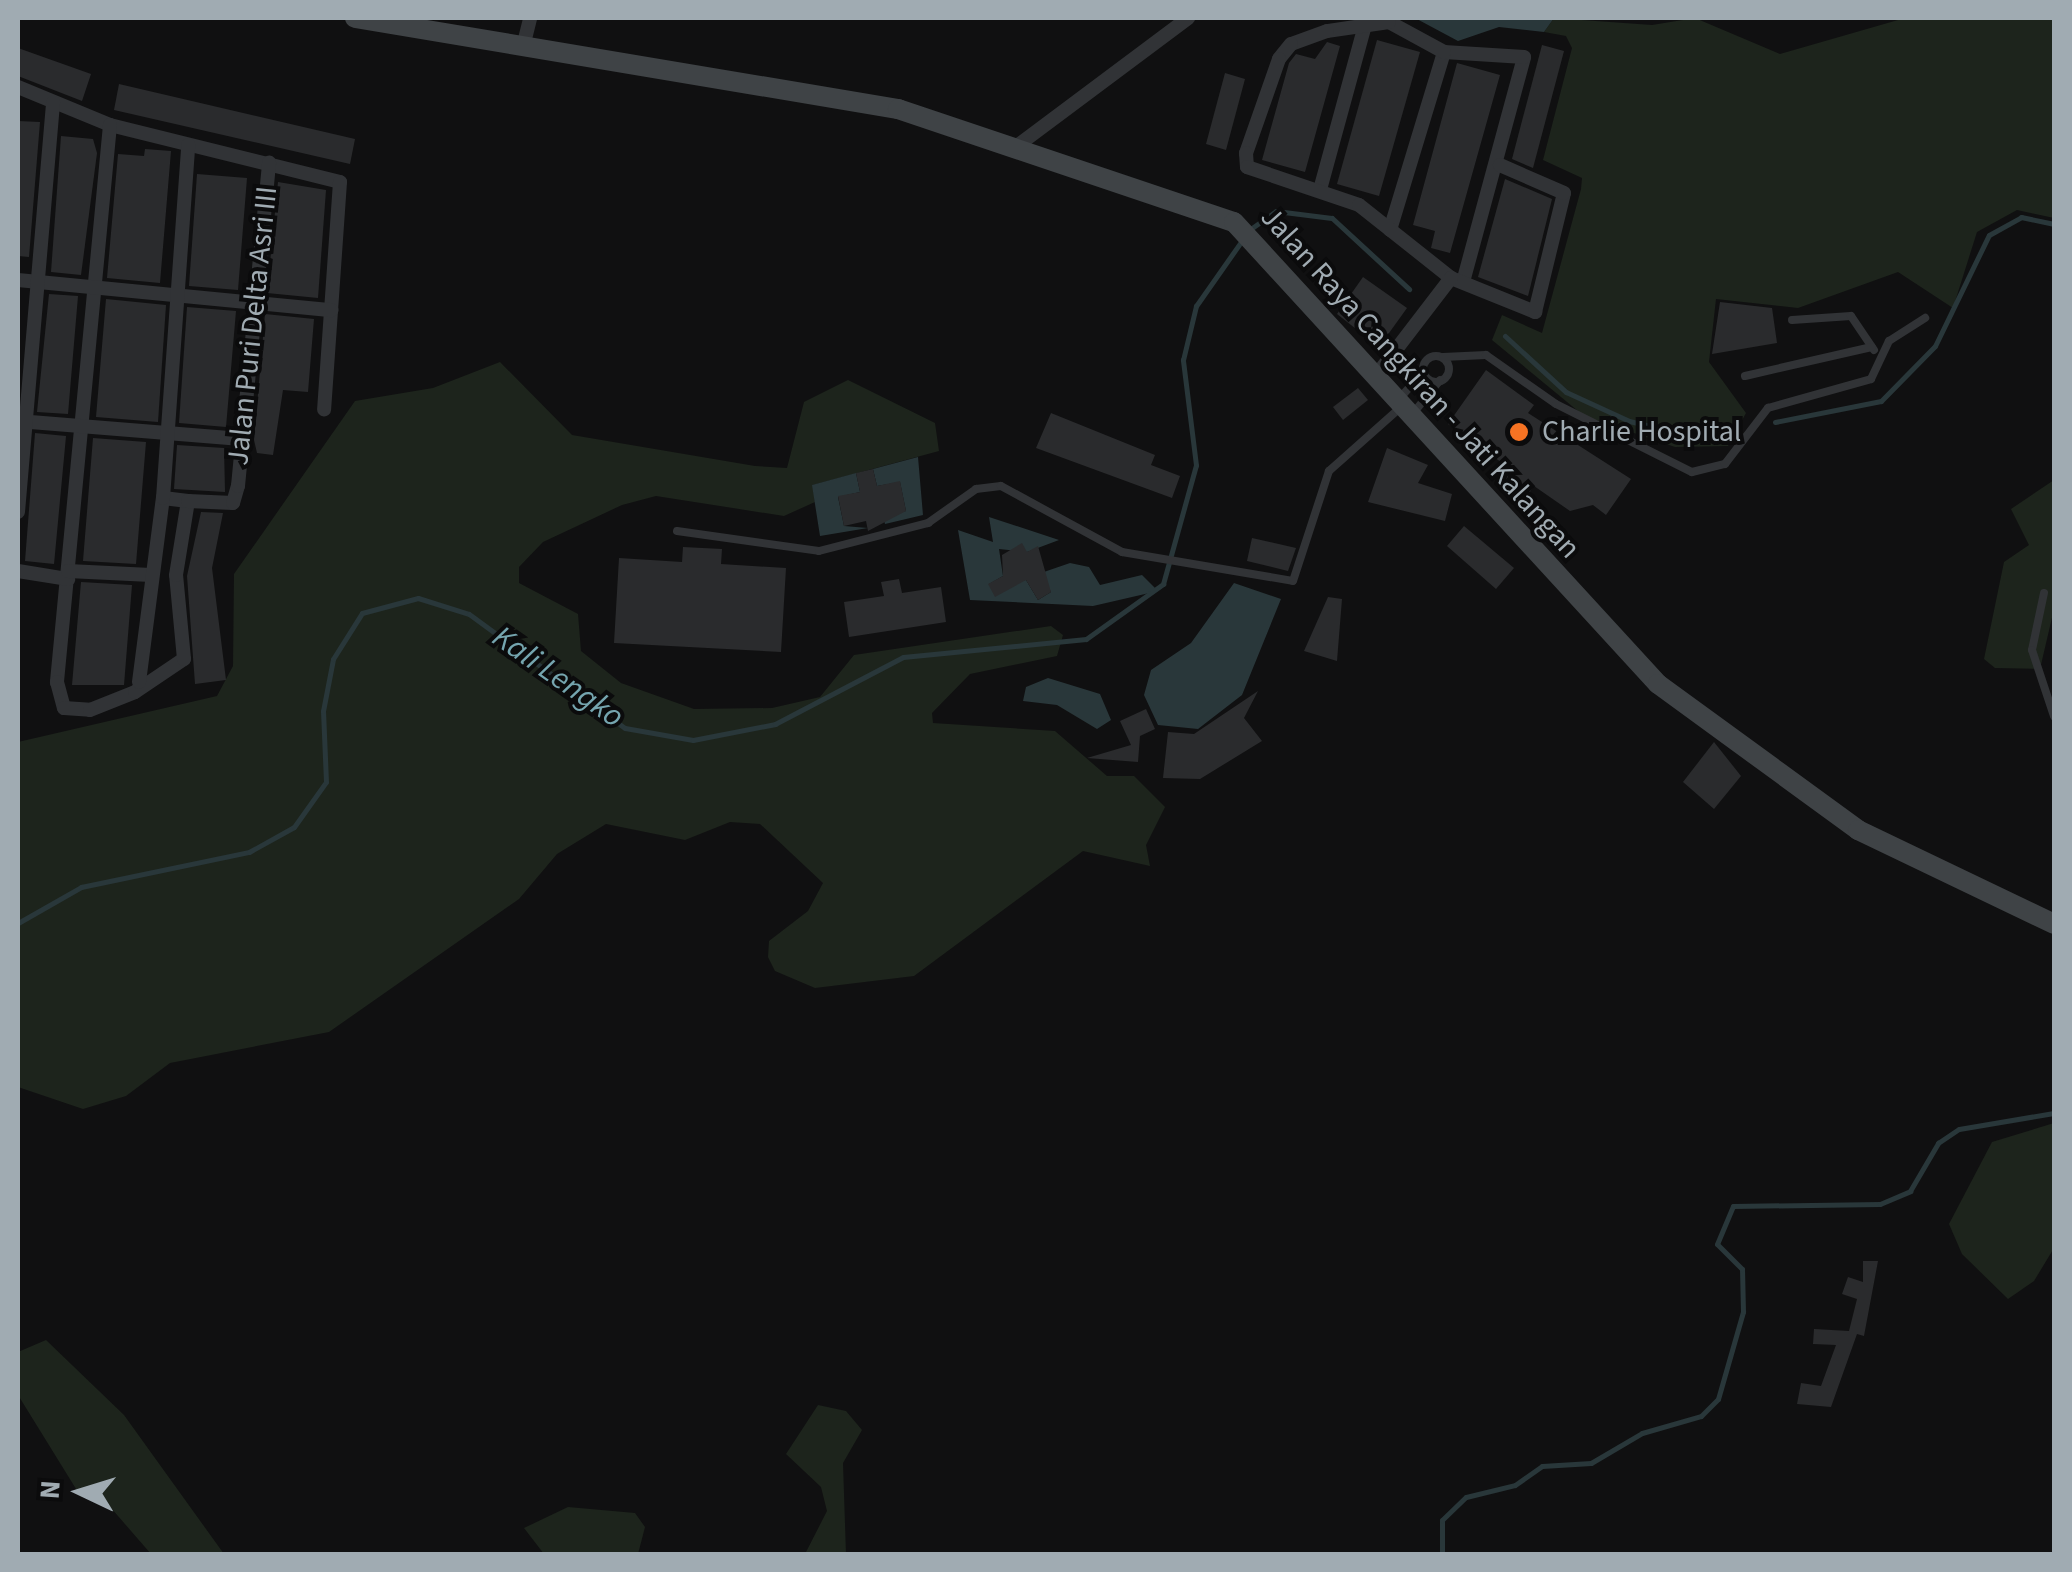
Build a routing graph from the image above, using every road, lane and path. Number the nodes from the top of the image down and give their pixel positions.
1 (356, 18) edge
2 (530, 18) edge
3 (1188, 18) edge
4 (1366, 22) junction
5 (523, 48) junction
6 (1444, 52) junction
7 (18, 87) edge
8 (54, 102) junction
9 (110, 125) junction
10 (188, 145) junction
11 (1013, 149) junction
12 (269, 162) junction
13 (1500, 165) junction
14 (1321, 186) junction
15 (1390, 230) junction
16 (18, 280) edge
17 (1457, 280) junction
18 (39, 281) junction
19 (90, 285) junction
20 (176, 295) junction
21 (254, 306) junction
22 (332, 310) junction
23 (1925, 318) dead end
24 (1792, 320) dead end
25 (1872, 347) junction
26 (1443, 357) junction
27 (1880, 358) junction
28 (1423, 371) junction
29 (1745, 376) dead end
30 (1375, 377) junction
31 (1440, 380) junction
32 (1403, 408) junction
33 (324, 409) dead end
34 (22, 421) edge
35 (81, 426) junction
36 (165, 433) junction
37 (242, 440) junction
38 (163, 498) junction
39 (188, 501) junction
40 (18, 512) edge
41 (677, 531) dead end
42 (18, 571) edge
43 (68, 575) junction
44 (151, 575) junction
45 (2044, 593) dead end
46 (138, 682) junction
47 (2054, 716) edge
48 (2054, 924) edge

1 - 5 street, Jalan Raya Cangkiran - Jati Kalangan
2 - 5 street
3 - 11 street
4 - 6 street
4 - 14 street
4 - 14 street
5 - 11 street, Jalan Raya Cangkiran - Jati Kalangan
6 - 13 street
6 - 15 street
7 - 8 street, Jalan Puri Delta Asri III
8 - 9 street, Jalan Puri Delta Asri III
8 - 18 street
9 - 10 street, Jalan Puri Delta Asri III
9 - 19 street
10 - 12 street, Jalan Puri Delta Asri III
10 - 20 street
11 - 30 street, Jalan Raya Cangkiran - Jati Kalangan
12 - 21 street, Jalan Puri Delta Asri III
12 - 22 street, Jalan Puri Delta Asri III
13 - 17 street
13 - 17 street
14 - 15 street
15 - 17 street
16 - 18 street
17 - 30 street
18 - 19 street
18 - 34 street
19 - 20 street
19 - 35 street
20 - 21 street
20 - 36 street
21 - 22 street
21 - 37 street, Jalan Puri Delta Asri III
22 - 33 street, Jalan Puri Delta Asri III
23 - 27 lane
24 - 25 lane
25 - 27 lane
25 - 29 lane
26 - 27 lane
26 - 28 lane
26 - 31 lane
28 - 31 lane
28 - 32 lane
30 - 32 street, Jalan Raya Cangkiran - Jati Kalangan
31 - 32 lane
32 - 41 lane
32 - 48 street, Jalan Raya Cangkiran - Jati Kalangan
34 - 35 street
34 - 40 street
35 - 36 street
35 - 43 street
36 - 37 street
36 - 38 street
37 - 39 street, Jalan Puri Delta Asri III
38 - 39 street
38 - 44 street
39 - 46 street
42 - 43 street
43 - 44 street
43 - 46 street
44 - 46 street
45 - 47 lane

